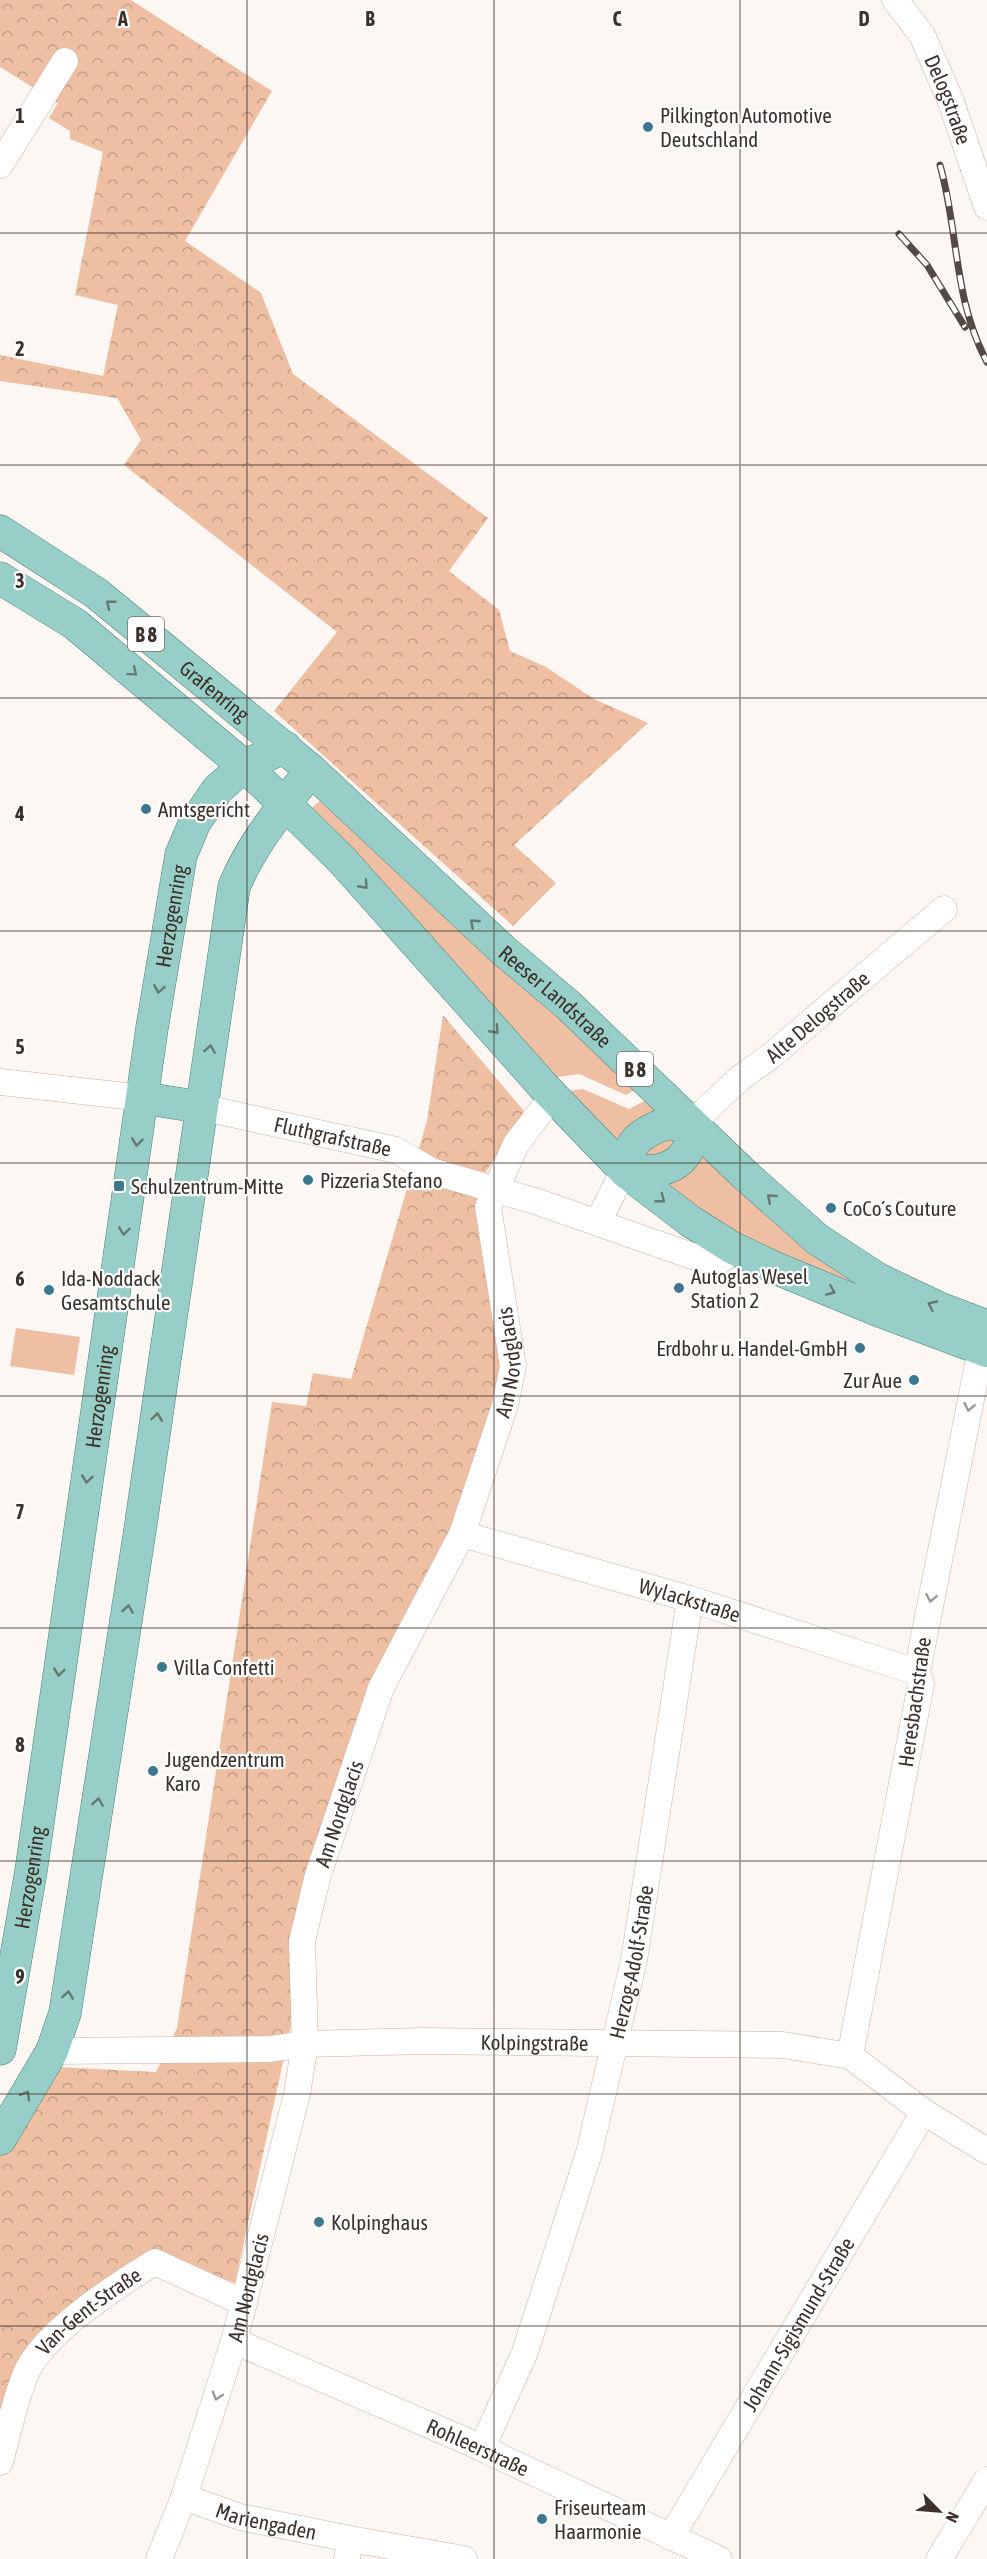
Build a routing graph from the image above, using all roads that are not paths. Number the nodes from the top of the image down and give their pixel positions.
1 (895, 0) edge
2 (65, 60) dead end
3 (0, 165) edge
4 (987, 207) edge
5 (0, 531) edge
6 (0, 578) edge
7 (285, 747) junction
8 (244, 766) junction
9 (311, 770) junction
10 (285, 804) junction
11 (324, 843) junction
12 (245, 861) junction
13 (944, 909) dead end
14 (0, 1082) edge
15 (143, 1098) junction
16 (555, 1098) junction
17 (201, 1107) junction
18 (691, 1124) junction
19 (626, 1172) junction
20 (495, 1189) junction
21 (598, 1222) junction
22 (724, 1258) dead end
23 (985, 1342) edge
24 (462, 1534) junction
25 (690, 1599) junction
26 (917, 1672) junction
27 (305, 2044) junction
28 (615, 2044) junction
29 (0, 2048) edge
30 (52, 2051) junction
31 (850, 2056) junction
32 (924, 2112) junction
33 (0, 2139) edge
34 (987, 2151) edge
35 (244, 2303) junction
36 (234, 2341) junction
37 (482, 2448) junction
38 (0, 2462) edge
39 (987, 2480) edge
40 (184, 2498) junction
41 (671, 2536) junction
42 (349, 2549) edge
43 (947, 2554) edge
44 (159, 2559) edge
45 (464, 2559) edge
46 (719, 2559) edge

1 - 4 street, Delogstraße
2 - 3 street
7 -> 5 main road, Grafenring / B 8
6 -> 8 main road, Grafenring / B 8
7 - 8 main road, Herzogenring
7 - 9 main road, Grafenring / B 8
8 - 10 main road, Grafenring / B 8
8 -> 15 main road, Herzogenring
9 - 10 main road
18 -> 9 main road, Reeser Landstraße / B 8
10 - 11 main road, B 8
10 - 12 main road
11 - 12 main road
11 -> 16 main road, B 8
17 -> 12 main road
13 - 18 street, Alte Delogstraße
14 - 15 street
15 - 17 main road
15 -> 29 main road, Herzogenring
16 - 19 main road, B 8
16 - 20 street, Am Nordglacis
17 - 20 street, Fluthgrafstraße
30 -> 17 main road
18 - 19 main road
18 - 19 main road
23 -> 18 main road, Reeser Landstraße / B 8
19 - 21 street
19 -> 23 main road, B 8
20 - 21 street
20 - 24 street, Am Nordglacis
21 - 22 street
23 -> 26 street, Heresbachstraße
24 - 25 street, Wylackstraße
24 - 27 street, Am Nordglacis
25 - 26 street, Wylackstraße
25 - 28 street, Herzog-Adolf-Straße
26 - 31 street, Heresbachstraße
27 - 28 street, Kolpingstraße
27 - 30 street, Kolpingstraße
27 - 35 street, Am Nordglacis
28 - 31 street, Kolpingstraße
28 - 37 street, Herzog-Adolf-Straße
29 - 30 main road
33 -> 30 main road
31 - 32 street, Kolpingstraße
32 - 34 street, Kolpingstraße
32 - 41 street, Johann-Sigismund-Straße
35 - 36 street, Am Nordglacis
35 - 38 street, Van-Gent-Straße
36 - 37 street, Rohleerstraße
36 -> 40 street, Am Nordglacis
37 - 41 street, Rohleerstraße
39 - 43 street
40 - 42 street, Mariengaden
40 - 44 street, Am Nordglacis
41 - 46 street, Rohleerstraße
42 - 45 street, Mariengaden

